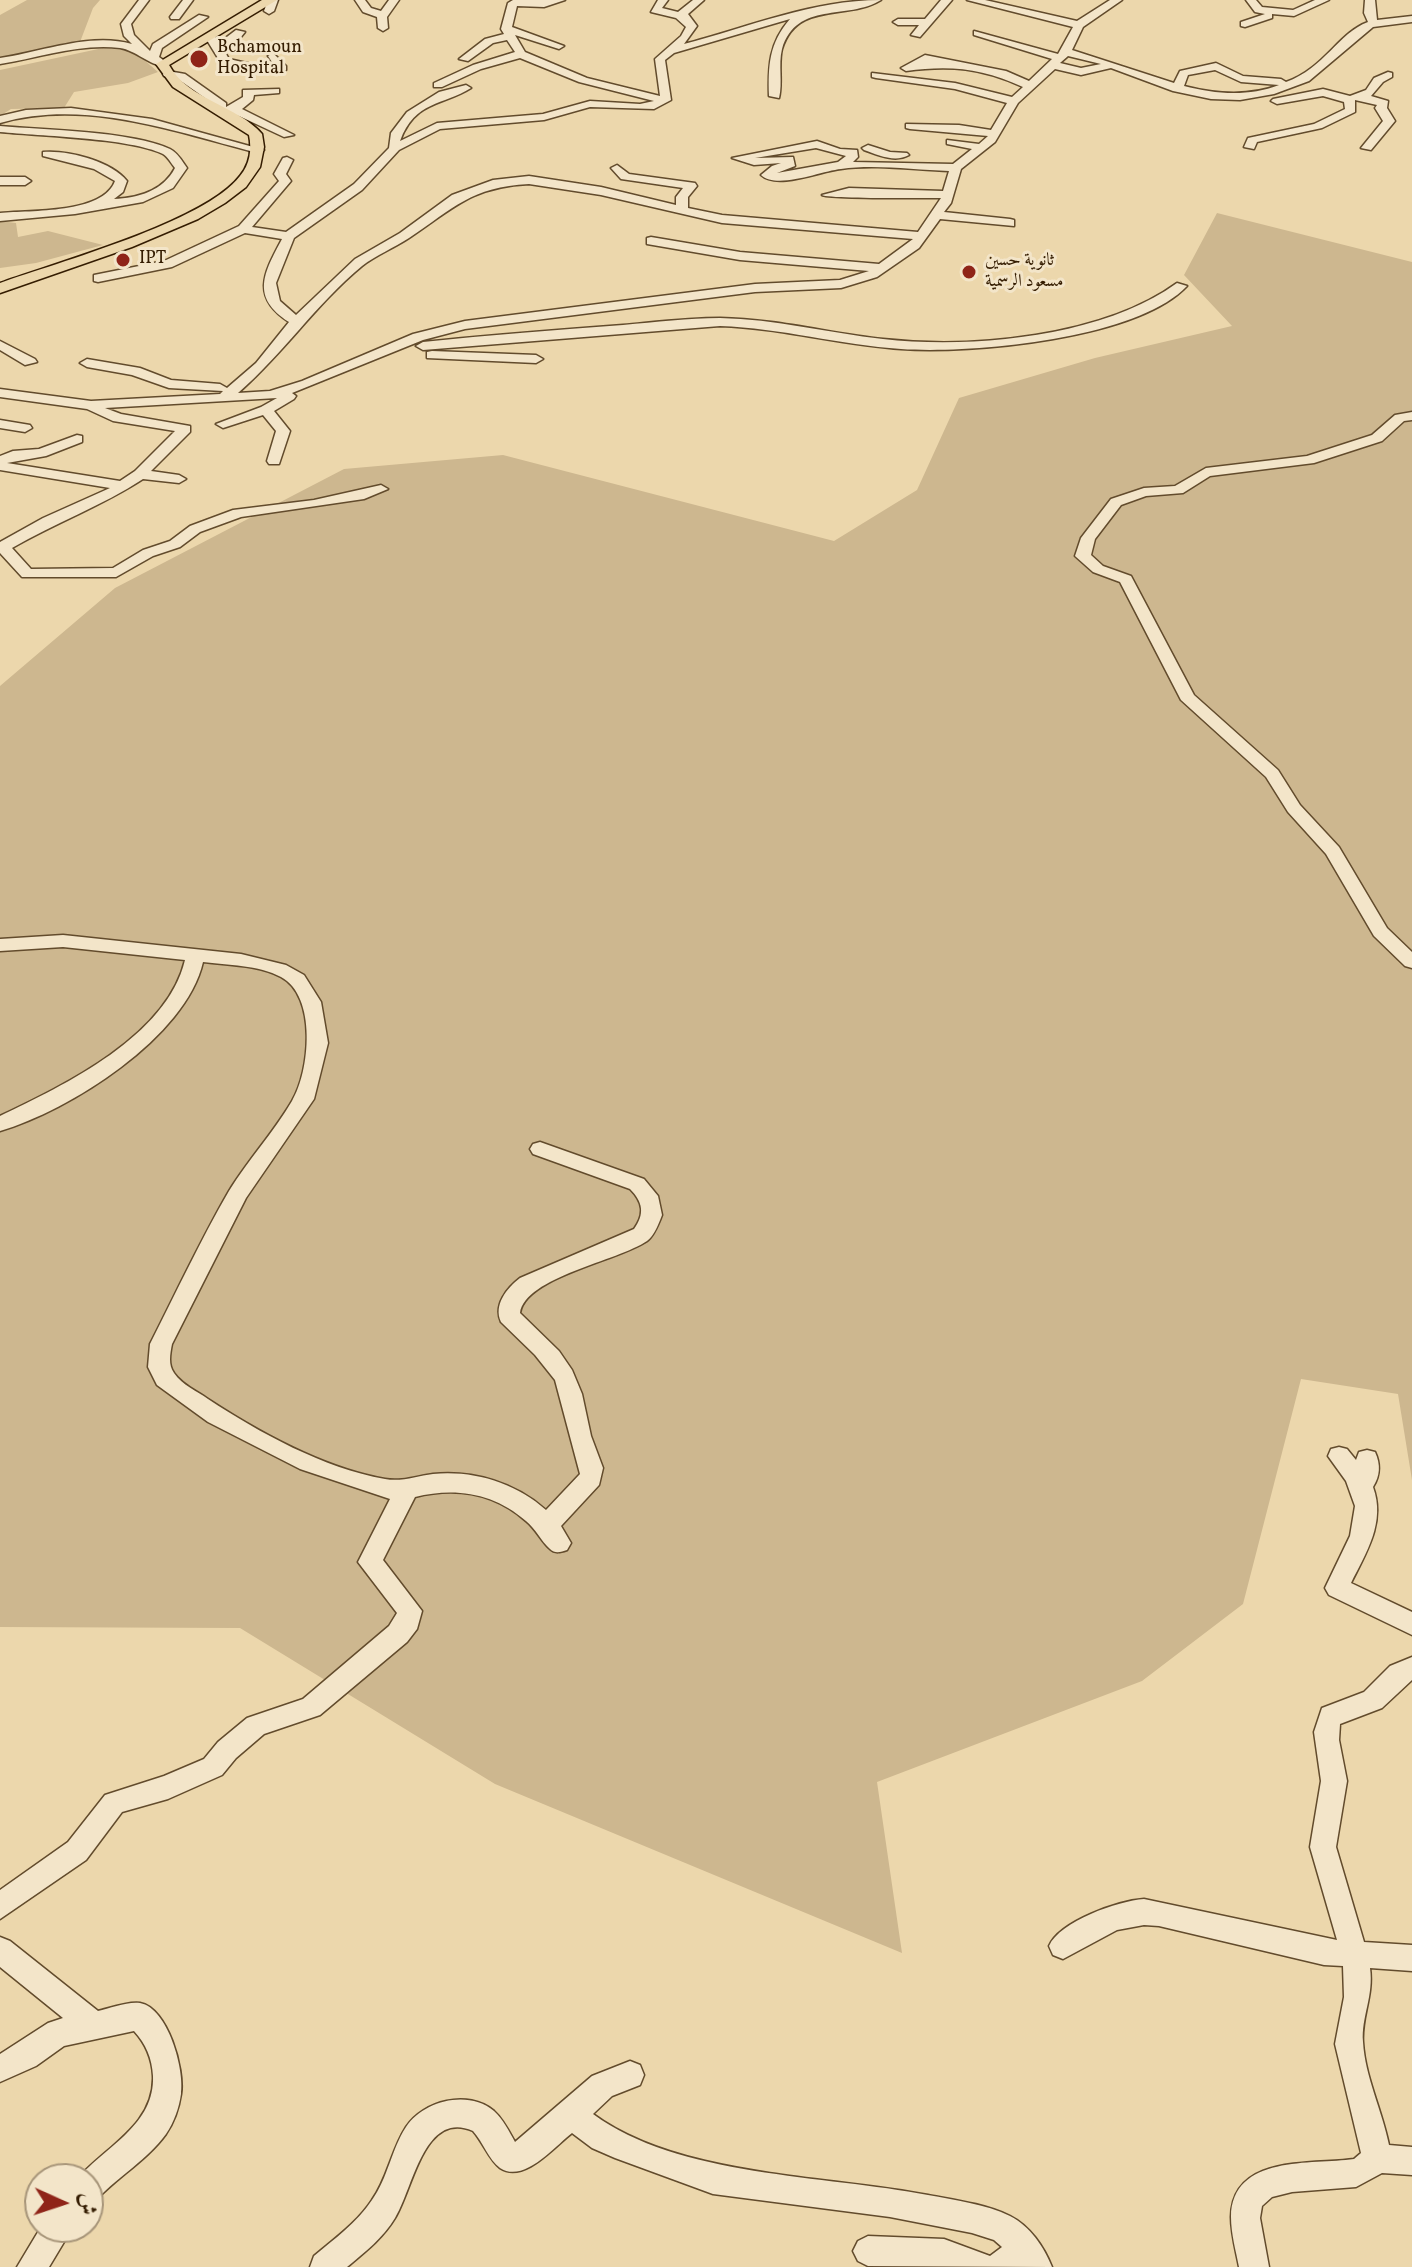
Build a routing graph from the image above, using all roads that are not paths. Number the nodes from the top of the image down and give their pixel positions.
1 (144, 0) edge
2 (188, 0) edge
3 (360, 0) edge
4 (394, 0) edge
5 (560, 0) edge
6 (699, 0) edge
7 (876, 0) edge
8 (947, 0) edge
9 (972, 0) edge
10 (1014, 0) edge
11 (1117, 0) edge
12 (1249, 0) edge
13 (1324, 0) edge
14 (1370, 0) edge
15 (658, 3) edge
16 (271, 4) edge
17 (1000, 5) junction
18 (808, 14) junction
19 (383, 15) junction
20 (1272, 15) junction
21 (175, 17) dead end
22 (203, 17) dead end
23 (683, 17) junction
24 (1080, 18) junction
25 (1412, 22) edge
26 (1245, 24) dead end
27 (1374, 24) junction
28 (899, 26) dead end
29 (383, 28) dead end
30 (240, 32) dead end
31 (508, 32) junction
32 (978, 33) dead end
33 (213, 42) junction
34 (777, 42) junction
35 (764, 43) dead end
36 (683, 44) junction
37 (559, 46) dead end
38 (1339, 50) junction
39 (1351, 53) dead end
40 (521, 54) junction
41 (273, 56) dead end
42 (1060, 58) junction
43 (464, 59) dead end
44 (0, 61) edge
45 (157, 61) junction
46 (948, 62) dead end
47 (1109, 65) junction
48 (876, 75) dead end
49 (1388, 75) dead end
50 (606, 77) dead end
51 (588, 81) junction
52 (1300, 82) junction
53 (1028, 85) junction
54 (271, 87) dead end
55 (434, 87) dead end
56 (466, 88) dead end
57 (1177, 89) junction
58 (775, 96) dead end
59 (1343, 96) junction
60 (1360, 96) junction
61 (1221, 98) junction
62 (665, 100) junction
63 (1011, 105) junction
64 (990, 106) dead end
65 (221, 110) junction
66 (242, 113) junction
67 (0, 120) edge
68 (910, 126) dead end
69 (0, 129) edge
70 (236, 130) dead end
71 (1295, 131) junction
72 (995, 134) junction
73 (288, 135) dead end
74 (1324, 137) dead end
75 (137, 139) junction
76 (951, 142) dead end
77 (160, 144) dead end
78 (1250, 147) dead end
79 (395, 148) junction
80 (868, 148) dead end
81 (998, 148) dead end
82 (1367, 148) dead end
83 (982, 149) junction
84 (258, 150) junction
85 (922, 152) dead end
86 (47, 154) dead end
87 (942, 154) dead end
88 (287, 160) dead end
89 (961, 164) junction
90 (842, 165) junction
91 (617, 168) dead end
92 (194, 170) dead end
93 (180, 173) junction
94 (506, 180) junction
95 (0, 181) edge
96 (25, 181) dead end
97 (158, 186) dead end
98 (537, 188) dead end
99 (828, 195) dead end
100 (947, 195) junction
101 (140, 199) junction
102 (107, 203) junction
103 (418, 208) dead end
104 (682, 209) junction
105 (431, 213) junction
106 (936, 215) junction
107 (0, 217) edge
108 (1010, 223) dead end
109 (243, 229) junction
110 (289, 236) junction
111 (920, 236) junction
112 (651, 241) dead end
113 (881, 268) junction
114 (98, 278) dead end
115 (1181, 286) dead end
116 (0, 288) edge
117 (584, 303) dead end
118 (312, 307) junction
119 (620, 307) junction
120 (297, 321) junction
121 (313, 323) dead end
122 (500, 328) dead end
123 (441, 331) junction
124 (977, 337) dead end
125 (0, 345) edge
126 (898, 345) junction
127 (389, 350) junction
128 (536, 359) dead end
129 (30, 362) dead end
130 (87, 363) dead end
131 (307, 384) junction
132 (234, 389) junction
133 (0, 393) edge
134 (122, 394) dead end
135 (222, 399) junction
136 (149, 403) junction
137 (91, 405) junction
138 (266, 410) junction
139 (1412, 416) edge
140 (0, 424) edge
141 (223, 424) dead end
142 (25, 428) dead end
143 (77, 439) dead end
144 (274, 461) dead end
145 (0, 464) edge
146 (140, 474) junction
147 (179, 479) dead end
148 (381, 489) dead end
149 (118, 490) junction
150 (95, 514) dead end
151 (1, 547) edge
152 (0, 945) edge
153 (195, 957) junction
154 (1412, 962) edge
155 (0, 1124) edge
156 (540, 1149) dead end
157 (1339, 1456) dead end
158 (1367, 1459) dead end
159 (1362, 1484) junction
160 (406, 1491) junction
161 (1412, 1624) edge
162 (1412, 1668) edge
163 (0, 1906) edge
164 (1063, 1946) dead end
165 (0, 1950) edge
166 (1355, 1956) junction
167 (1412, 1958) edge
168 (95, 2026) junction
169 (0, 2068) edge
170 (630, 2075) dead end
171 (568, 2118) junction
172 (1376, 2158) junction
173 (1412, 2161) edge
174 (104, 2173) edge
175 (48, 2243) edge
176 (868, 2251) dead end
177 (1031, 2258) edge
178 (32, 2267) edge
179 (325, 2267) edge
180 (981, 2267) edge
181 (1000, 2267) edge
182 (1254, 2267) edge

1 - 45 street
2 - 21 street
3 - 19 street
4 - 19 street
5 - 31 street
6 - 23 street
7 - 18 street
8 - 28 street
9 - 17 street
10 - 17 street
11 - 24 street
12 - 20 street
13 - 20 street
14 - 27 street
15 - 23 street
16 - 33 main road
17 - 24 street
18 - 34 street
18 - 36 street
19 - 29 street
20 - 26 street
22 - 45 street
23 - 36 street
24 - 42 street
25 - 27 street
27 - 38 street
30 - 33 street
31 - 37 street
31 - 40 street
31 - 43 street
32 - 42 street
33 - 41 street
33 - 45 main road
34 - 35 street
34 - 58 street
36 - 62 street
38 - 39 street
38 - 52 street
40 - 51 street
40 - 55 street
42 - 47 street
42 - 47 street
42 - 53 street
44 - 45 street
45 - 65 main road
46 - 53 street
47 - 57 street
48 - 63 street
49 - 60 street
50 - 51 street
51 - 62 street
52 - 57 street
52 - 61 street
53 - 63 street
54 - 66 street
56 - 79 street
57 - 61 street
59 - 60 street
59 - 61 street
59 - 71 street
60 - 82 street
62 - 79 street
63 - 64 street
63 - 72 street
65 - 66 street
65 - 70 street
65 - 84 main road
66 - 73 street
67 - 84 street
68 - 72 street
69 - 75 street
71 - 74 street
71 - 78 street
72 - 83 street
75 - 77 street
75 - 93 street
76 - 83 street
79 - 110 street
80 - 85 street
81 - 83 street
83 - 89 street
84 - 116 main road
86 - 102 street
87 - 89 street
88 - 109 street
89 - 90 street
89 - 100 street
90 - 90 street
91 - 104 street
92 - 93 street
93 - 101 street
94 - 98 street
94 - 104 street
94 - 105 street
95 - 96 street
97 - 101 street
99 - 100 street
100 - 106 street
101 - 102 street
102 - 107 street
103 - 105 street
104 - 111 street
105 - 118 street
106 - 108 street
106 - 111 street
109 - 110 street
109 - 114 street
110 - 120 street
111 - 113 street
112 - 113 street
113 - 119 street
115 - 126 street
117 - 119 street
118 - 120 street
118 - 121 street
119 - 123 street
120 - 132 street
122 - 123 street
123 - 127 street
124 - 126 street
125 - 129 street
126 - 127 street
127 - 128 street
127 - 131 street
130 - 132 street
131 - 135 street
131 - 138 street
132 - 135 street
133 - 137 street
134 - 136 street
135 - 136 street
136 - 137 street
137 - 146 street
138 - 141 street
138 - 144 street
139 - 154 street
140 - 142 street
143 - 145 street
145 - 149 street
146 - 147 street
146 - 149 street
148 - 151 street
149 - 150 street
149 - 151 street
152 - 153 street
153 - 155 street
153 - 160 street
156 - 160 street
157 - 159 street
158 - 159 street
159 - 161 street
160 - 163 street
162 - 166 street
164 - 166 street
165 - 168 street
166 - 167 street
166 - 172 street
168 - 169 street
168 - 174 street
170 - 171 street
171 - 177 street
171 - 179 street
172 - 173 street
172 - 182 street
175 - 178 street
176 - 180 street
177 - 181 street

